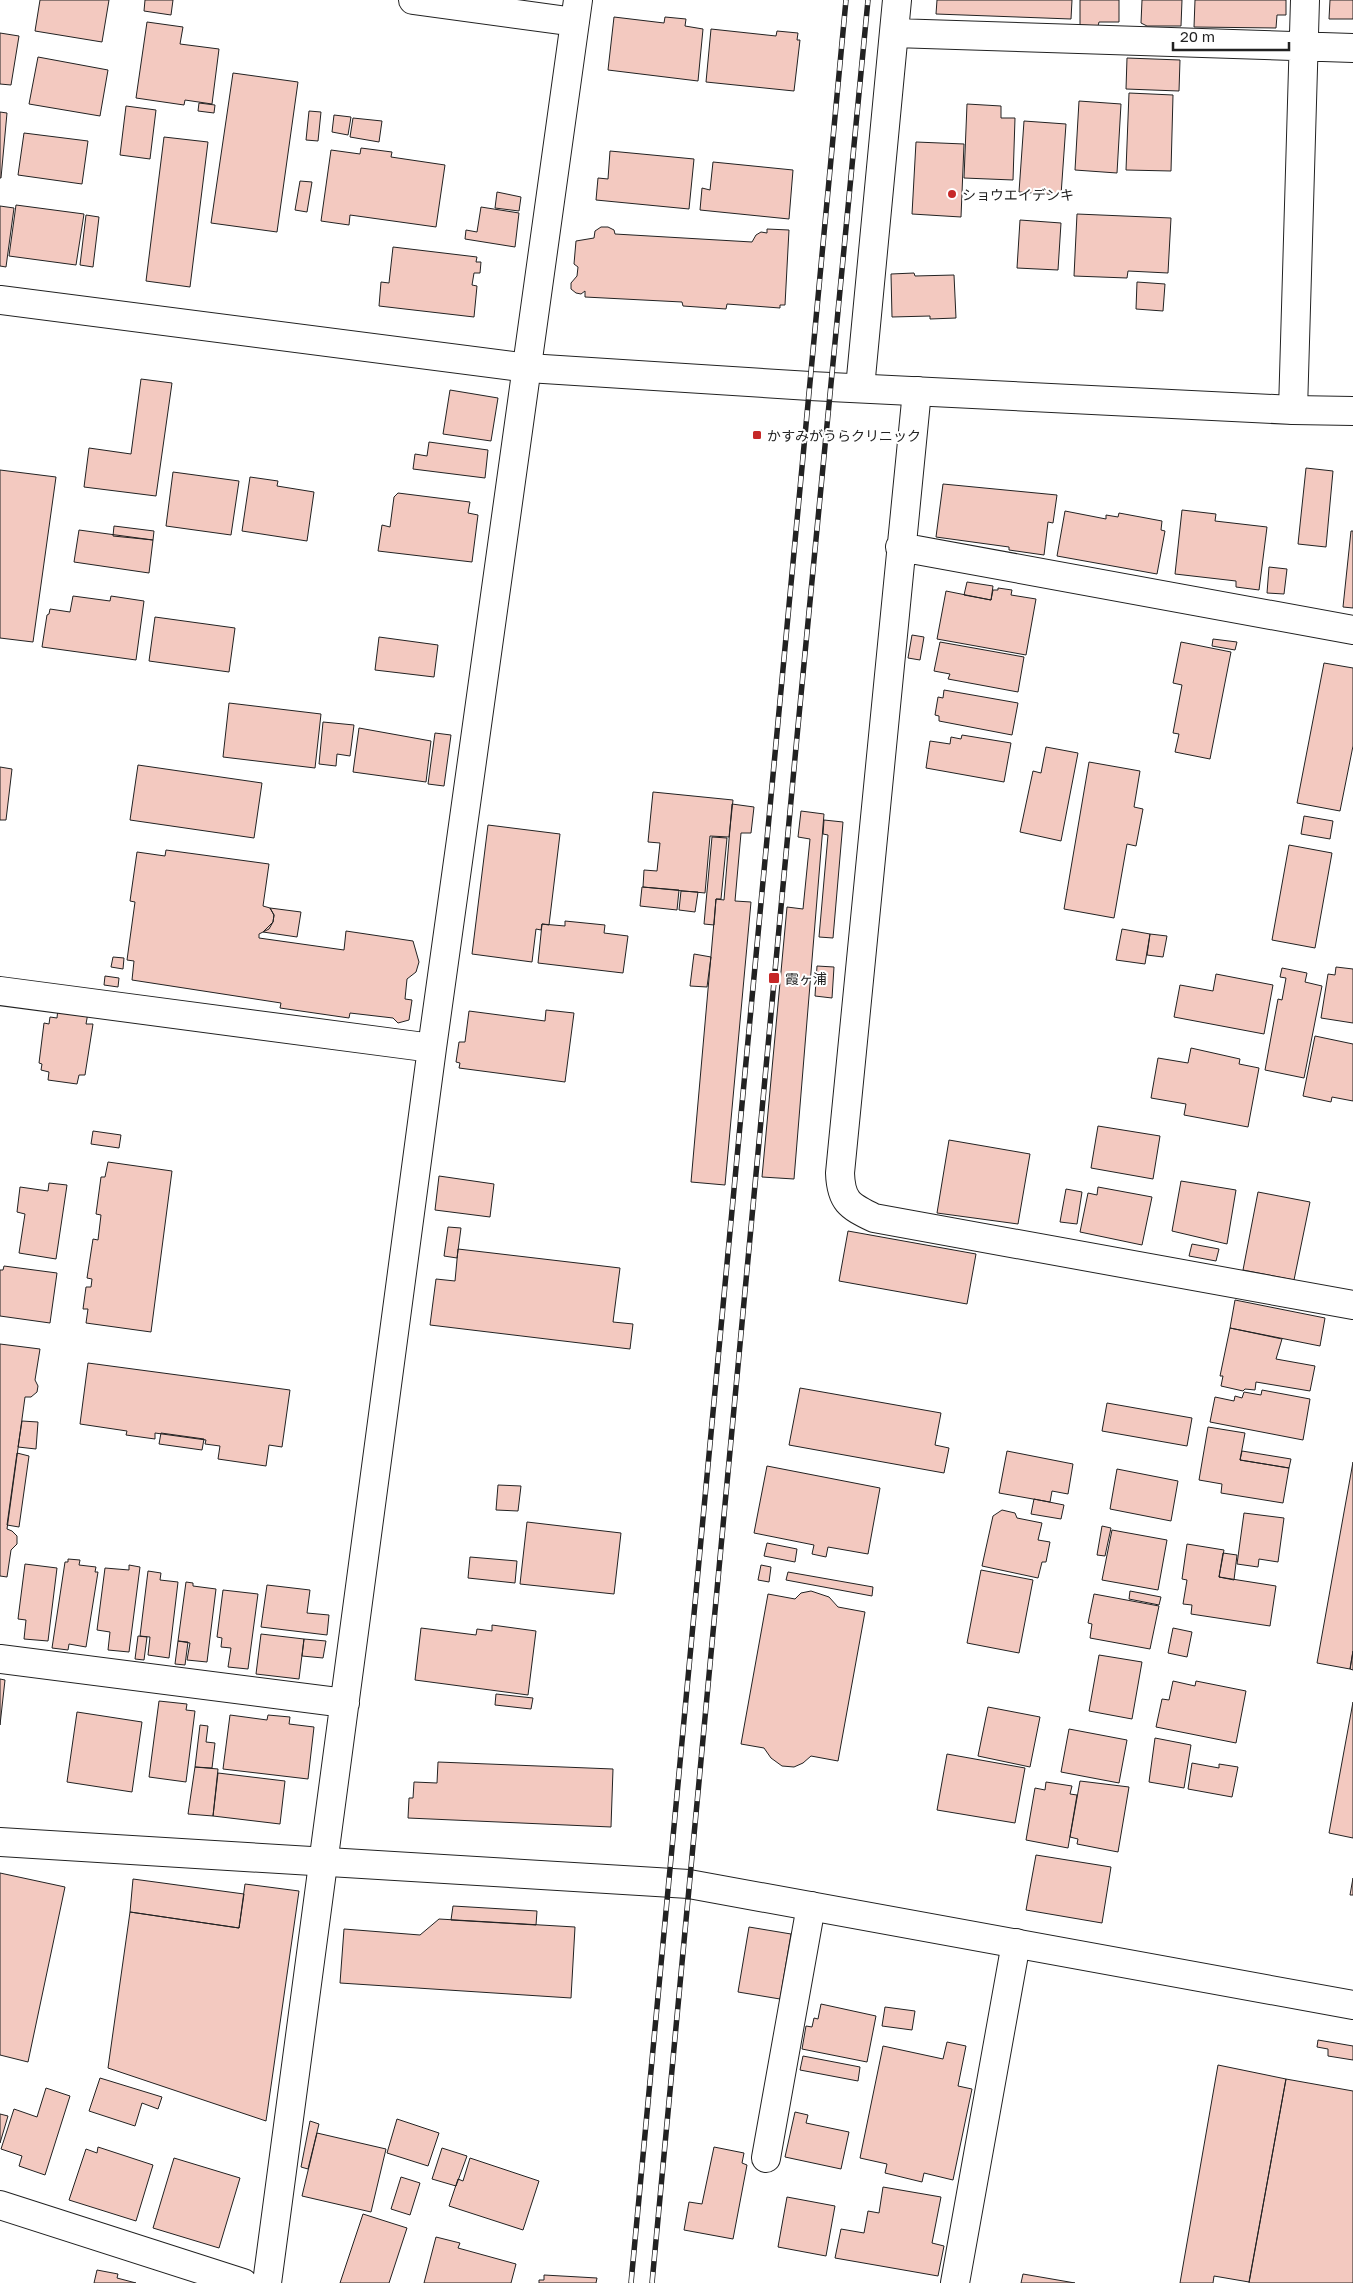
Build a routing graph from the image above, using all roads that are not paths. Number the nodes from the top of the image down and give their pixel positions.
1 (413, 0) edge
2 (897, 0) edge
3 (1305, 0) edge
4 (576, 11) edge
5 (894, 33) junction
6 (1304, 46) junction
7 (1353, 48) edge
8 (0, 300) edge
9 (528, 368) junction
10 (860, 388) junction
11 (917, 391) junction
12 (1293, 410) junction
13 (1353, 411) edge
14 (900, 547) junction
15 (1353, 630) edge
16 (0, 991) edge
17 (432, 1048) junction
18 (1353, 1305) edge
19 (0, 1658) edge
20 (345, 1704) junction
21 (0, 1842) edge
22 (323, 1860) junction
23 (811, 1906) junction
24 (1016, 1943) junction
25 (1353, 2005) edge
26 (766, 2158) dead end
27 (0, 2205) edge
28 (176, 2272) edge
29 (243, 2283) edge
30 (267, 2283) edge
31 (955, 2283) edge

1 - 4 street
2 - 5 street
3 - 6 street
4 - 9 street
5 - 6 street
5 - 10 street
6 - 7 street
6 - 12 street
8 - 9 street
9 - 10 street
9 - 17 street
10 - 11 street
11 - 12 street
11 - 14 street
12 - 13 street
14 - 15 street
14 - 18 street
16 - 17 street
17 - 20 street
19 - 20 street
20 - 22 street
21 - 22 street
22 - 23 street
22 - 30 street
23 - 24 street
23 - 26 street
24 - 25 street
24 - 31 street
27 - 28 street
28 - 29 street

